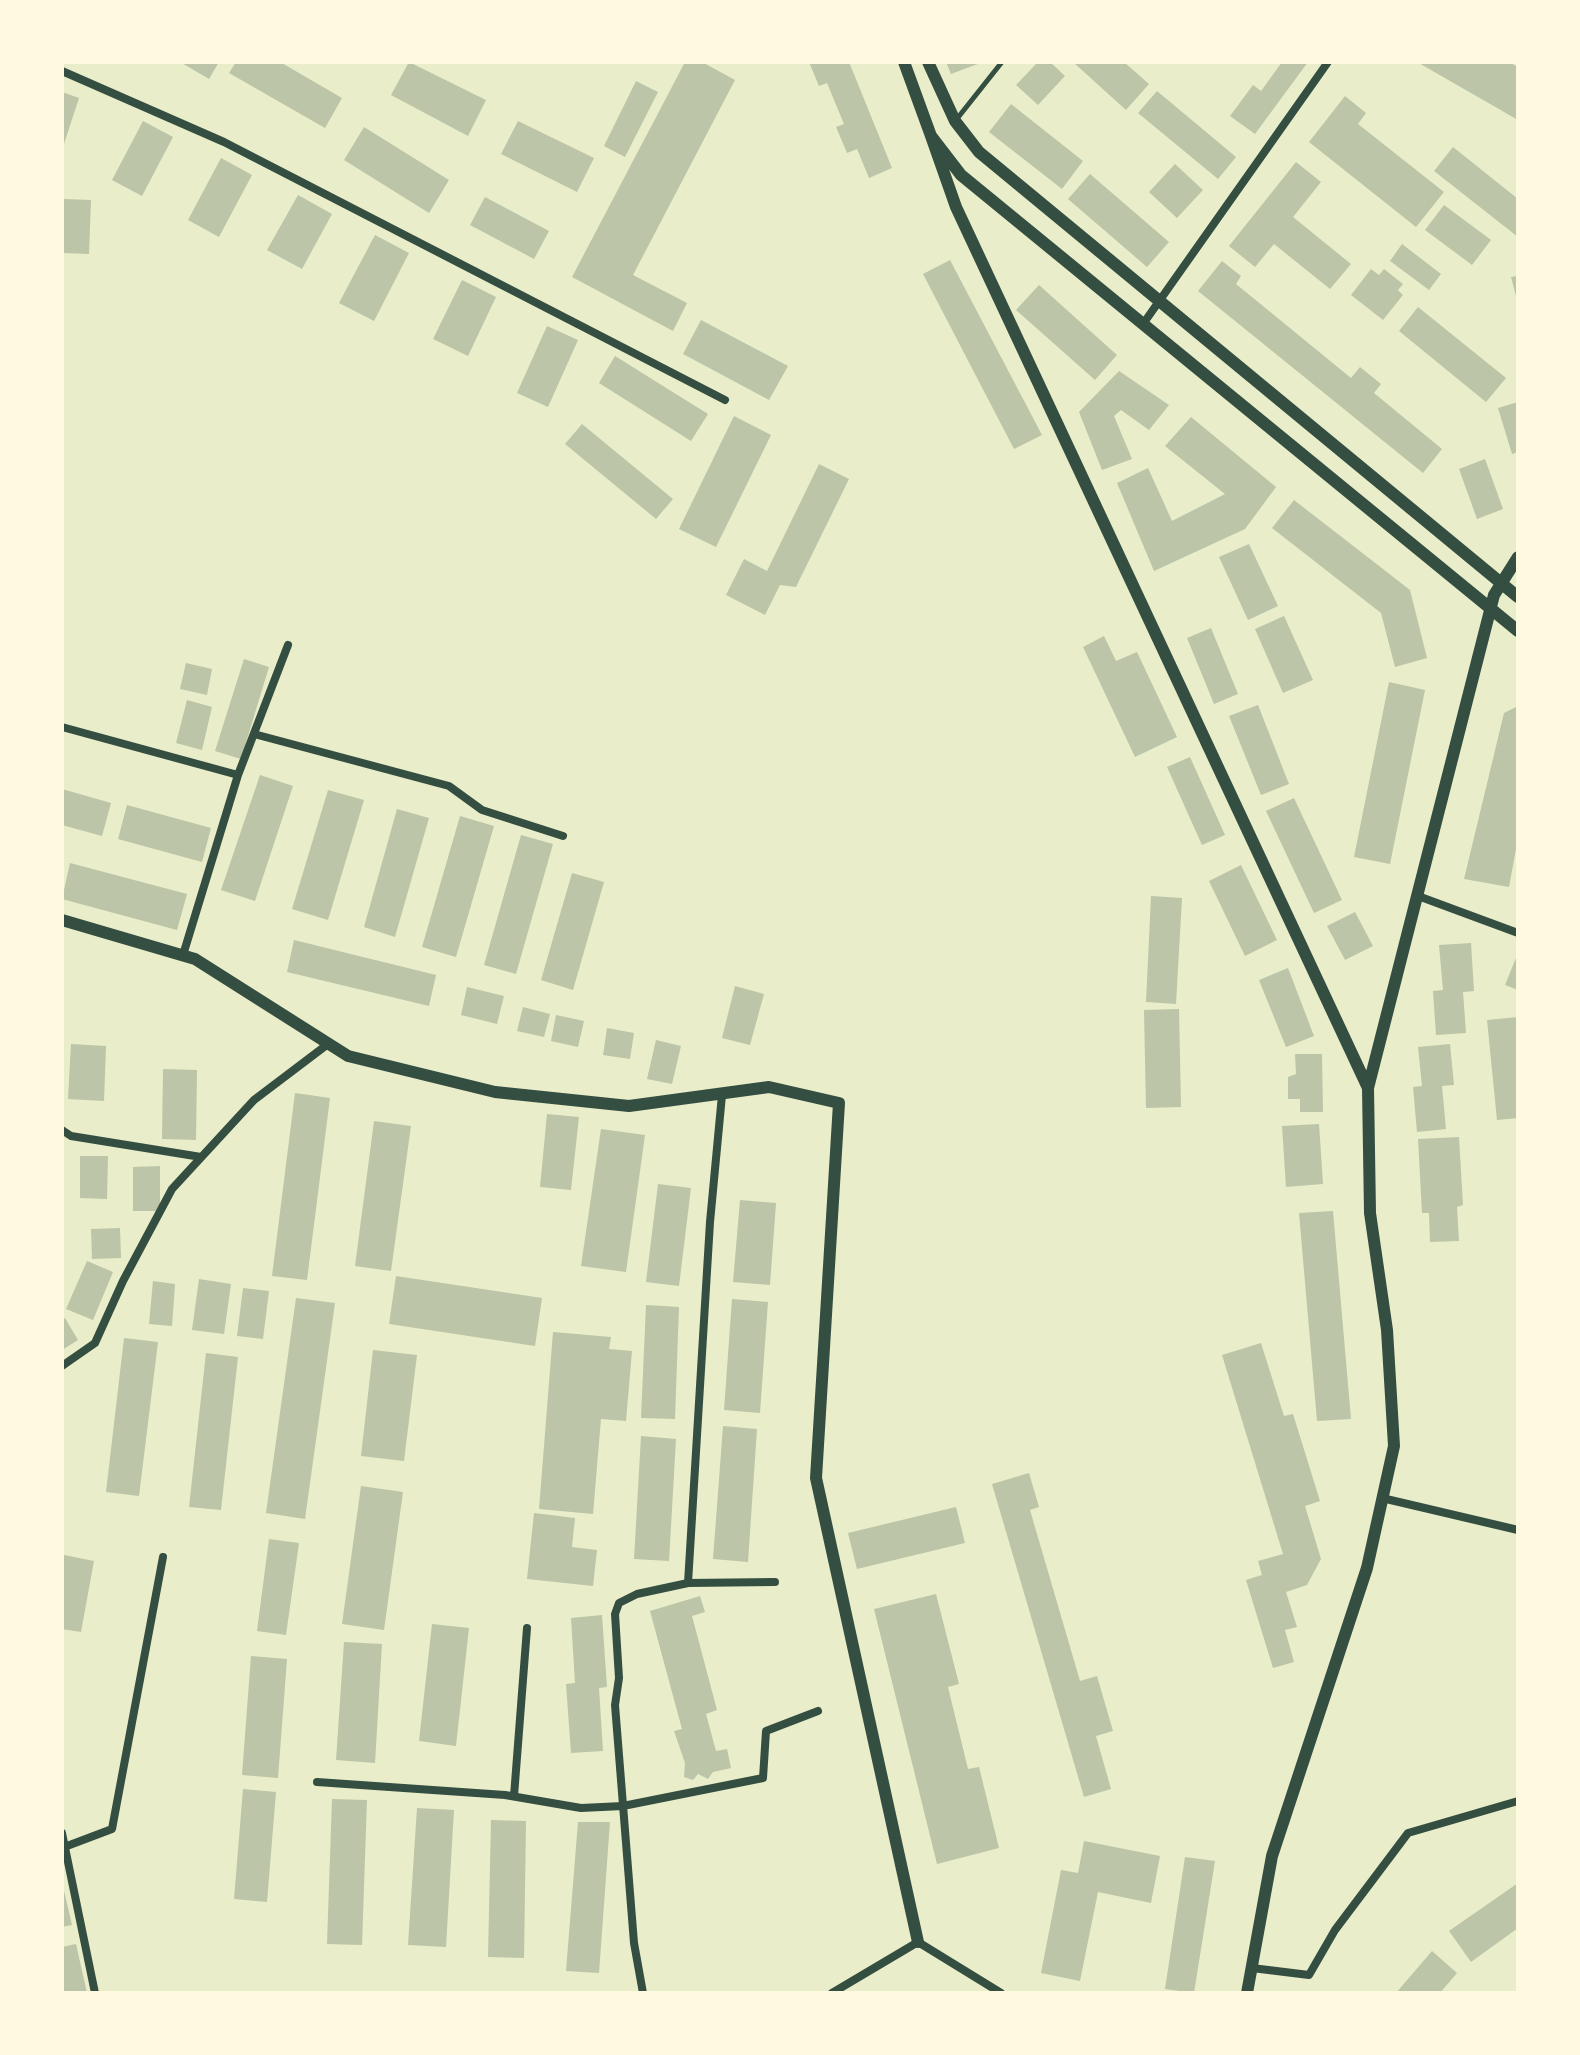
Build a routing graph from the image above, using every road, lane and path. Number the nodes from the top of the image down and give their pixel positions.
1 (904, 62) edge
2 (928, 62) edge
3 (1002, 62) edge
4 (1328, 62) edge
5 (62, 71) edge
6 (955, 121) junction
7 (931, 136) junction
8 (1159, 301) junction
9 (1143, 324) junction
10 (725, 400) dead end
11 (1518, 557) edge
12 (1501, 583) junction
13 (1518, 597) edge
14 (1490, 608) junction
15 (1518, 631) edge
16 (288, 645) dead end
17 (62, 727) edge
18 (254, 734) junction
19 (238, 775) junction
20 (563, 836) dead end
21 (1418, 896) junction
22 (62, 920) edge
23 (1518, 933) edge
24 (183, 955) junction
25 (328, 1044) junction
26 (1368, 1088) junction
27 (722, 1095) junction
28 (62, 1130) edge
29 (201, 1157) junction
30 (62, 1366) edge
31 (1382, 1498) junction
32 (1518, 1530) edge
33 (163, 1557) dead end
34 (775, 1582) dead end
35 (688, 1583) junction
36 (527, 1628) dead end
37 (818, 1711) dead end
38 (317, 1782) dead end
39 (514, 1796) junction
40 (1518, 1801) edge
41 (623, 1806) junction
42 (62, 1833) edge
43 (67, 1846) junction
44 (918, 1942) junction
45 (1252, 1968) junction
46 (95, 1993) edge
47 (643, 1993) edge
48 (832, 1993) edge
49 (1001, 1993) edge
50 (1247, 1993) edge

1 - 7 street
2 - 6 street
3 - 6 lane
4 - 8 street
5 - 10 street
6 - 8 street
7 - 9 street
7 - 26 street
8 - 9 street
8 - 12 street
9 - 14 street
11 - 12 street
12 - 13 street
12 - 14 street
14 - 15 street
14 - 21 street
16 - 18 street
17 - 19 street
18 - 19 street
18 - 20 street
19 - 24 street
21 - 23 street
21 - 26 street
22 - 24 street
24 - 25 street
25 - 27 street
25 - 29 street
26 - 31 street
27 - 35 street
27 - 44 street
28 - 29 street
29 - 30 street
31 - 32 street
31 - 45 street
33 - 43 street
34 - 35 street
35 - 41 street
36 - 39 street
37 - 41 street
38 - 39 street
39 - 41 street
40 - 45 street
41 - 47 street
42 - 43 street
43 - 46 street
44 - 48 street
44 - 49 street
45 - 50 street

